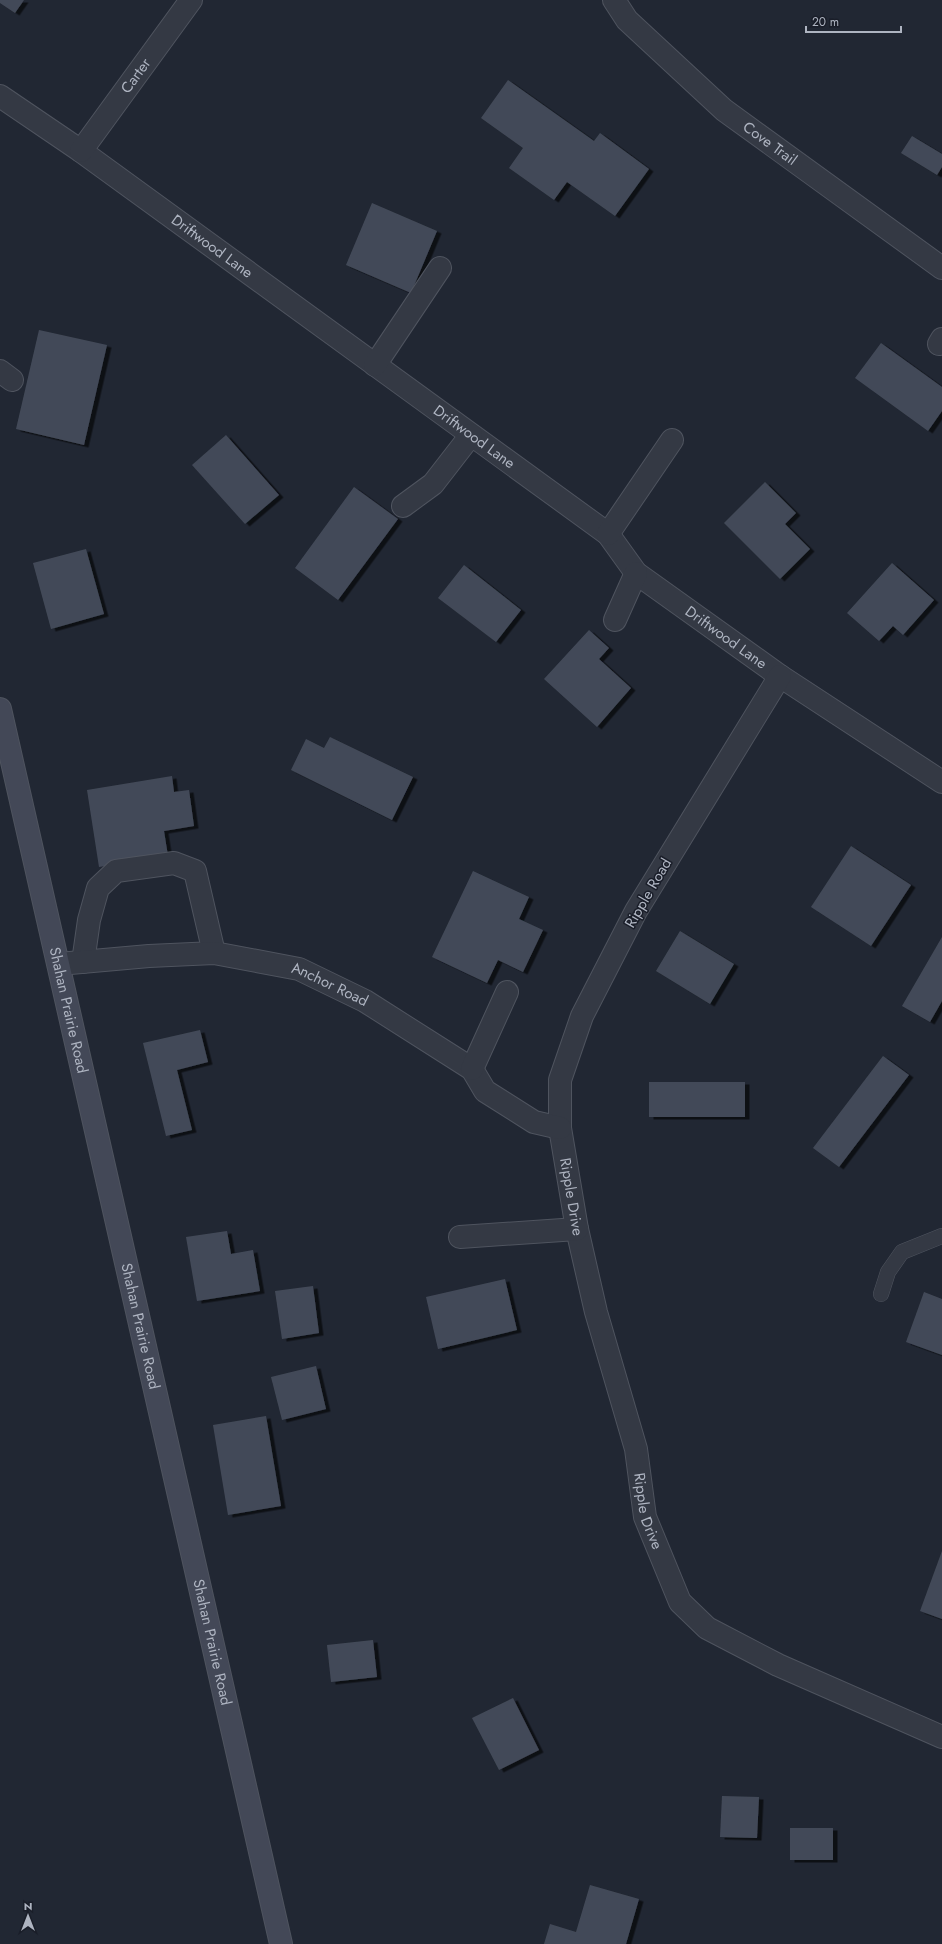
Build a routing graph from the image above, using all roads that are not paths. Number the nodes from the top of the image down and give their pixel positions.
1 (191, 0) edge
2 (614, 0) edge
3 (0, 96) edge
4 (81, 151) junction
5 (440, 268) dead end
6 (942, 268) edge
7 (375, 365) junction
8 (471, 435) junction
9 (672, 440) dead end
10 (403, 506) dead end
11 (608, 534) junction
12 (636, 573) junction
13 (615, 620) dead end
14 (780, 676) junction
15 (0, 709) edge
16 (942, 782) edge
17 (214, 953) junction
18 (83, 962) junction
19 (59, 964) junction
20 (507, 992) dead end
21 (472, 1069) junction
22 (560, 1128) junction
23 (577, 1229) junction
24 (942, 1236) edge
25 (460, 1237) dead end
26 (881, 1294) dead end
27 (942, 1737) edge
28 (281, 1944) edge

1 - 4 street, Carter
2 - 6 street, Cove Trail
3 - 4 street, Driftwood Lane
4 - 7 street, Driftwood Lane
5 - 7 street
7 - 8 street, Driftwood Lane
8 - 10 street
8 - 11 street, Driftwood Lane
9 - 11 street
11 - 12 street, Driftwood Lane
12 - 13 street
12 - 14 street, Driftwood Lane
14 - 16 street, Driftwood Lane
14 - 22 street, Ripple Road
15 - 19 street, Shahan Prairie Road
17 - 18 street, Anchor Road
17 - 18 street
17 - 21 street, Anchor Road
18 - 19 street, Anchor Road
19 - 28 street, Shahan Prairie Road
20 - 21 street
21 - 22 street, Anchor Road
22 - 23 street, Ripple Drive
23 - 25 street
23 - 27 street, Ripple Drive
24 - 26 lane

